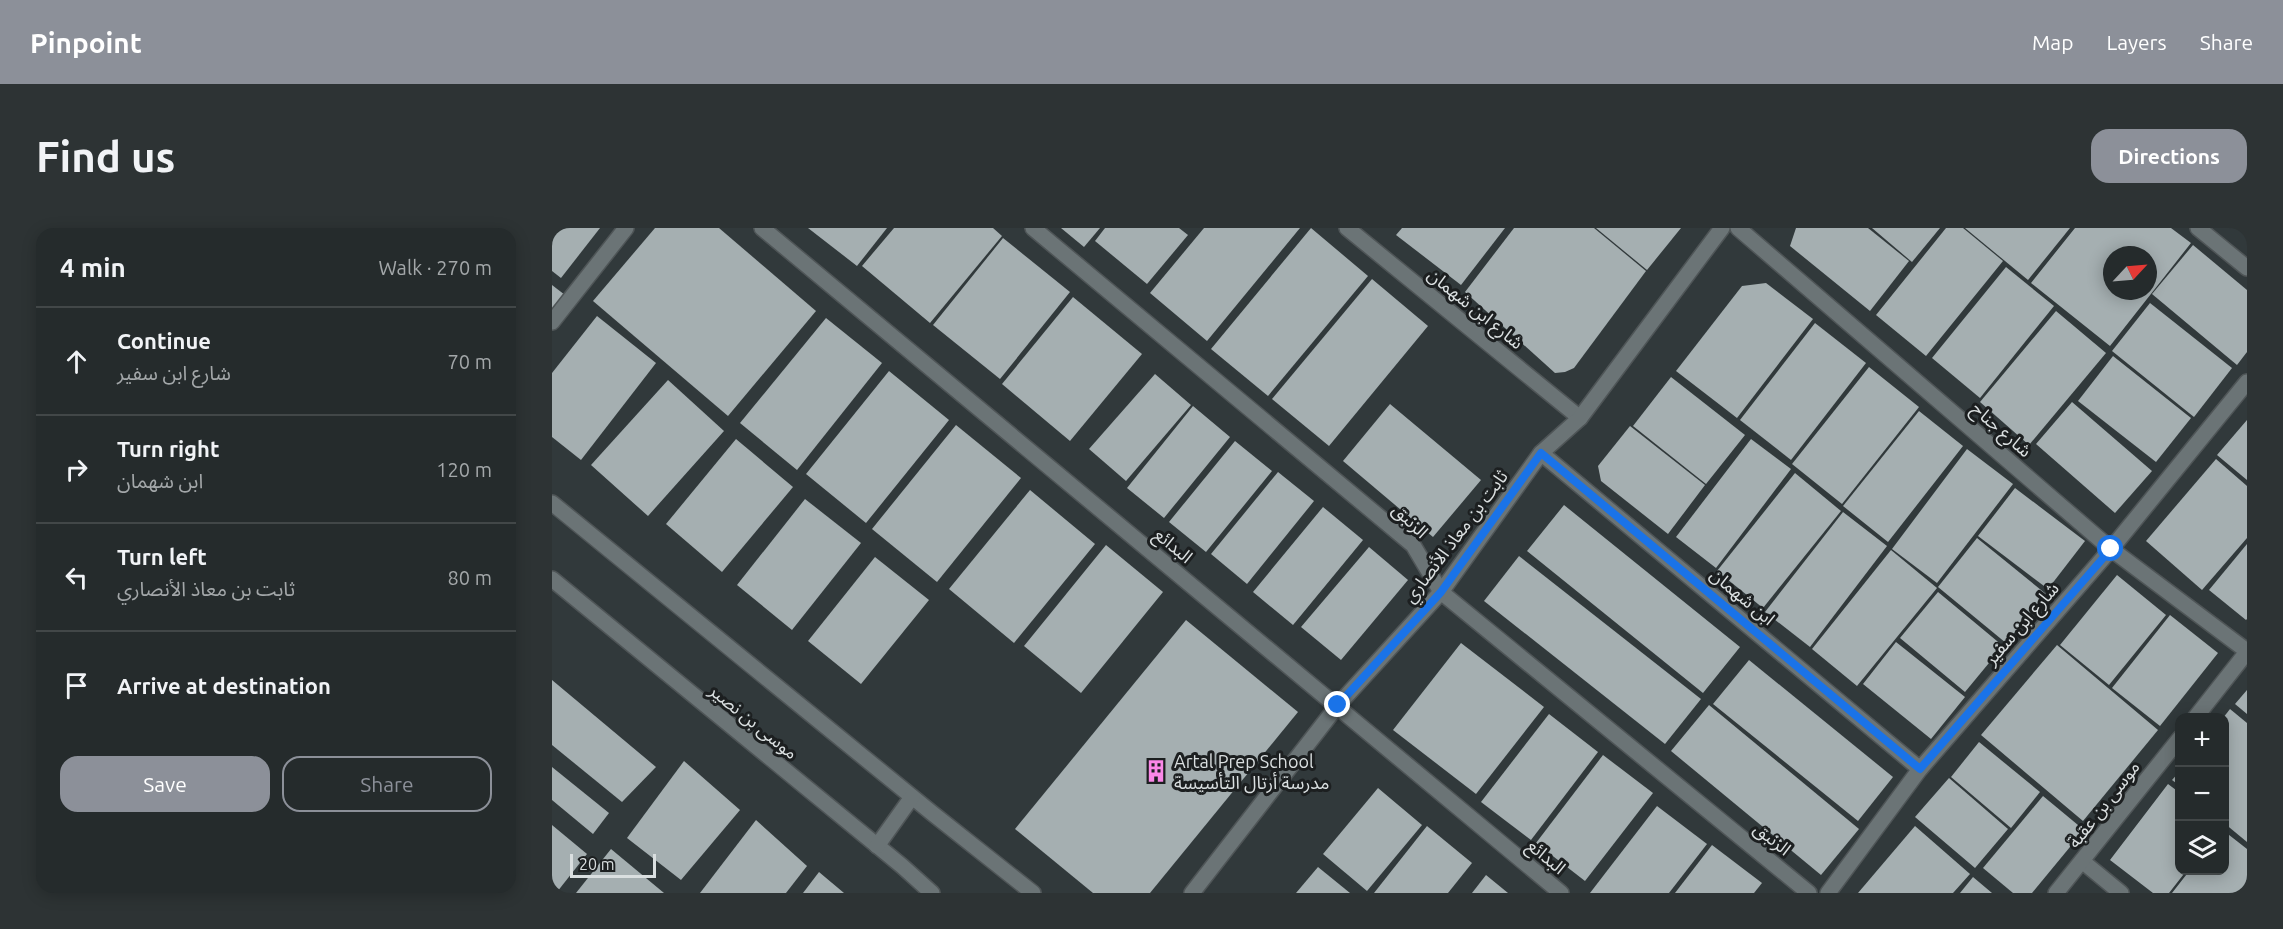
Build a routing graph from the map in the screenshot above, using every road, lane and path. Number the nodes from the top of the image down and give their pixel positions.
1 (626, 228) edge
2 (762, 228) edge
3 (1033, 228) edge
4 (1347, 228) edge
5 (1722, 228) edge
6 (1738, 228) edge
7 (2198, 228) edge
8 (2247, 268) edge
9 (552, 322) edge
10 (2247, 382) edge
11 (1580, 418) junction
12 (1541, 453) junction
13 (552, 503) edge
14 (2111, 549) junction
15 (552, 579) edge
16 (1441, 592) junction
17 (2247, 652) edge
18 (1338, 705) junction
19 (2198, 713) edge
20 (2175, 744) edge
21 (1920, 769) junction
22 (912, 797) junction
23 (877, 846) junction
24 (2082, 861) junction
25 (932, 893) edge
26 (1033, 893) edge
27 (1192, 893) edge
28 (1561, 893) edge
29 (1809, 893) edge
30 (1828, 893) edge
31 (2055, 893) edge
32 (2121, 893) edge

1 - 9 street
2 - 18 street, البدائع
3 - 16 street, الزنبق
4 - 11 street, شارع ابن شهمان
5 - 11 street, ثابت بن معاذ الأنصاري
6 - 14 street, شارع جناح
7 - 8 street
10 - 14 street, شارع ابن سفير
11 - 12 street, ثابت بن معاذ الأنصاري
12 - 16 street, ثابت بن معاذ الأنصاري
12 - 21 street, ابن شهمان
13 - 22 street
14 - 17 street, شارع جناح
14 - 21 street, شارع ابن سفير
15 - 23 street, موسى بن نصير
16 - 18 street, ثابت بن معاذ الأنصاري
16 - 29 street, الزنبق
17 - 19 street
18 - 27 street, ثابت بن معاذ الأنصاري
18 - 28 street, البدائع
20 - 24 street, موسى بن عقبة
21 - 30 street, شارع ابن سفير
22 - 23 street
22 - 26 street
23 - 25 street, موسى بن نصير
24 - 31 street, موسى بن عقبة
24 - 32 street

